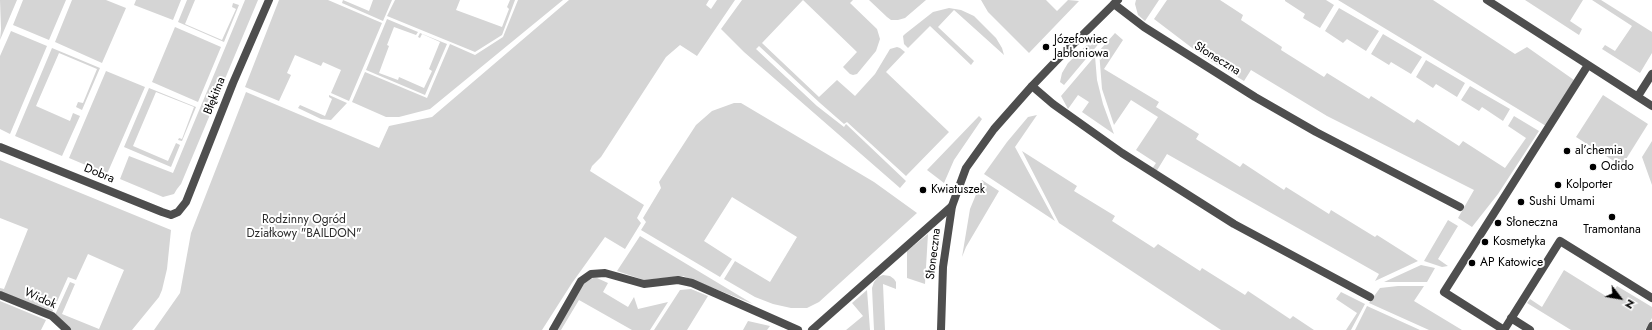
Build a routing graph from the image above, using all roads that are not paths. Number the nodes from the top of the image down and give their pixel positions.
1 (269, 0) edge
2 (1487, 0) edge
3 (1116, 2) edge
4 (1588, 65) junction
5 (1652, 74) edge
6 (1032, 86) junction
7 (1638, 96) junction
8 (1652, 106) edge
9 (0, 147) edge
10 (186, 202) joint
11 (952, 206) junction
12 (1460, 207) dead end
13 (0, 295) edge
14 (1370, 297) dead end
15 (1652, 298) edge
16 (1511, 318) junction
17 (1652, 326) edge
18 (67, 330) edge
19 (552, 330) edge
20 (798, 330) edge
21 (812, 330) edge
22 (940, 330) edge
23 (1530, 330) edge
24 (1650, 330) edge

1 - 10 street, Błękitna
2 - 4 street
3 - 6 street, Słoneczna
3 - 12 street, Słoneczna
4 - 7 street
4 - 16 street
5 - 7 street
6 - 11 street, Słoneczna
6 - 14 street
7 - 8 street
9 - 10 street, Dobra
11 - 21 street
11 - 22 street, Słoneczna
13 - 18 street, Widok
15 - 16 street
16 - 23 street
17 - 24 street
19 - 20 street

